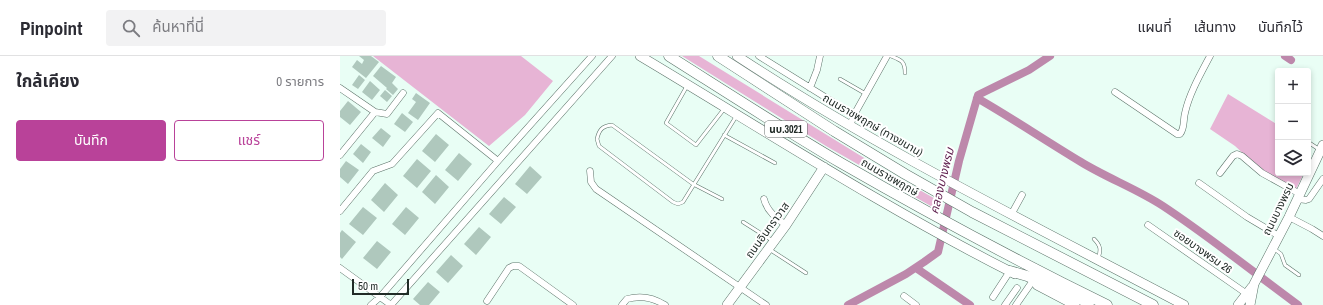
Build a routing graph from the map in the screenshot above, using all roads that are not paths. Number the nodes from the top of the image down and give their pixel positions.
1 (592, 56) edge
2 (612, 56) edge
3 (640, 56) edge
4 (669, 56) edge
5 (718, 56) edge
6 (737, 56) edge
7 (759, 56) edge
8 (820, 56) edge
9 (887, 56) edge
10 (891, 56) edge
11 (1210, 56) edge
12 (905, 73) dead end
13 (840, 79) dead end
14 (688, 85) junction
15 (340, 88) edge
16 (810, 88) junction
17 (1115, 92) dead end
18 (403, 93) dead end
19 (866, 94) junction
20 (725, 107) junction
21 (375, 112) junction
22 (737, 115) junction
23 (854, 115) junction
24 (850, 126) junction
25 (724, 135) junction
26 (1311, 143) edge
27 (1322, 147) edge
28 (340, 155) edge
29 (498, 161) junction
30 (775, 163) dead end
31 (824, 167) junction
32 (590, 171) dead end
33 (1220, 173) dead end
34 (1323, 179) edge
35 (693, 184) junction
36 (1199, 184) dead end
37 (1022, 195) dead end
38 (1299, 196) junction
39 (722, 199) dead end
40 (764, 199) dead end
41 (340, 211) edge
42 (1011, 215) junction
43 (1289, 217) junction
44 (743, 222) dead end
45 (786, 225) junction
46 (1148, 225) dead end
47 (1279, 236) junction
48 (1323, 236) edge
49 (1094, 239) dead end
50 (771, 245) junction
51 (1273, 248) junction
52 (1098, 260) junction
53 (340, 268) edge
54 (1010, 271) junction
55 (806, 273) dead end
56 (1299, 275) dead end
57 (1257, 279) junction
58 (1034, 283) junction
59 (740, 287) junction
60 (1017, 288) dead end
61 (1247, 294) junction
62 (904, 296) dead end
63 (380, 297) junction
64 (993, 297) dead end
65 (487, 301) dead end
66 (371, 305) edge
67 (391, 305) edge
68 (573, 305) edge
69 (622, 305) edge
70 (665, 305) edge
71 (727, 305) edge
72 (766, 305) edge
73 (916, 305) edge
74 (1005, 305) edge
75 (1016, 305) edge
76 (1075, 305) edge
77 (1093, 305) edge
78 (1107, 305) edge
79 (1153, 305) edge
80 (1184, 305) edge
81 (1238, 305) edge
82 (1250, 305) edge

1 - 29 street
2 - 67 street
3 - 14 main road, นบ.3021
4 - 78 main road, ถนนราชพฤกษ์ / นบ.3021
5 - 79 main road, ถนนราชพฤกษ์ / นบ.3021
6 - 24 main road, ถนนราชพฤกษ์ (ทางขนาน)
7 - 16 street
8 - 16 street
9 - 19 street
10 - 12 lane
11 - 17 street
13 - 19 lane
14 - 20 main road, นบ.3021
14 - 20 lane
15 - 21 street
16 - 23 street
18 - 21 street
19 - 23 street
20 - 22 main road, นบ.3021
21 - 28 street
22 - 25 lane
22 - 31 main road, นบ.3021
23 - 24 street
24 - 42 main road, ถนนราชพฤกษ์ (ทางขนาน)
25 - 30 lane
25 - 35 lane
26 - 27 lane
27 - 38 main road, ถนนบางพรม
29 - 41 street
29 - 63 street
31 - 45 main road, ถนนอินทราวาส
31 - 54 main road, นบ.3021
32 - 59 street
33 - 38 street
34 - 38 street
35 - 35 lane
35 - 39 lane
36 - 47 street
37 - 42 street
38 - 43 main road, ถนนบางพรม
40 - 45 street
42 - 52 main road, ถนนราชพฤกษ์ (ทางขนาน)
43 - 47 main road, ถนนบางพรม
43 - 48 street
44 - 50 lane
45 - 50 main road, ถนนอินทราวาส
46 - 61 street, ซอยบางพรม 26
47 - 51 main road, ถนนบางพรม
49 - 52 lane
50 - 55 lane
50 - 59 main road, ถนนอินทราวาส
51 - 56 lane
51 - 57 main road, ถนนบางพรม
52 - 80 main road
53 - 63 street
54 - 58 main road, นบ.3021
54 - 64 street
54 - 77 main road
57 - 61 main road, ถนนบางพรม
57 - 82 main road, ถนนบางพรม
58 - 75 street
58 - 76 main road, นบ.3021
59 - 71 main road, ถนนอินทราวาส
59 - 72 street
60 - 74 street
61 - 81 main road, ถนนบางพรม
62 - 73 street
63 - 66 street
63 - 67 street
65 - 68 street
69 - 70 street

